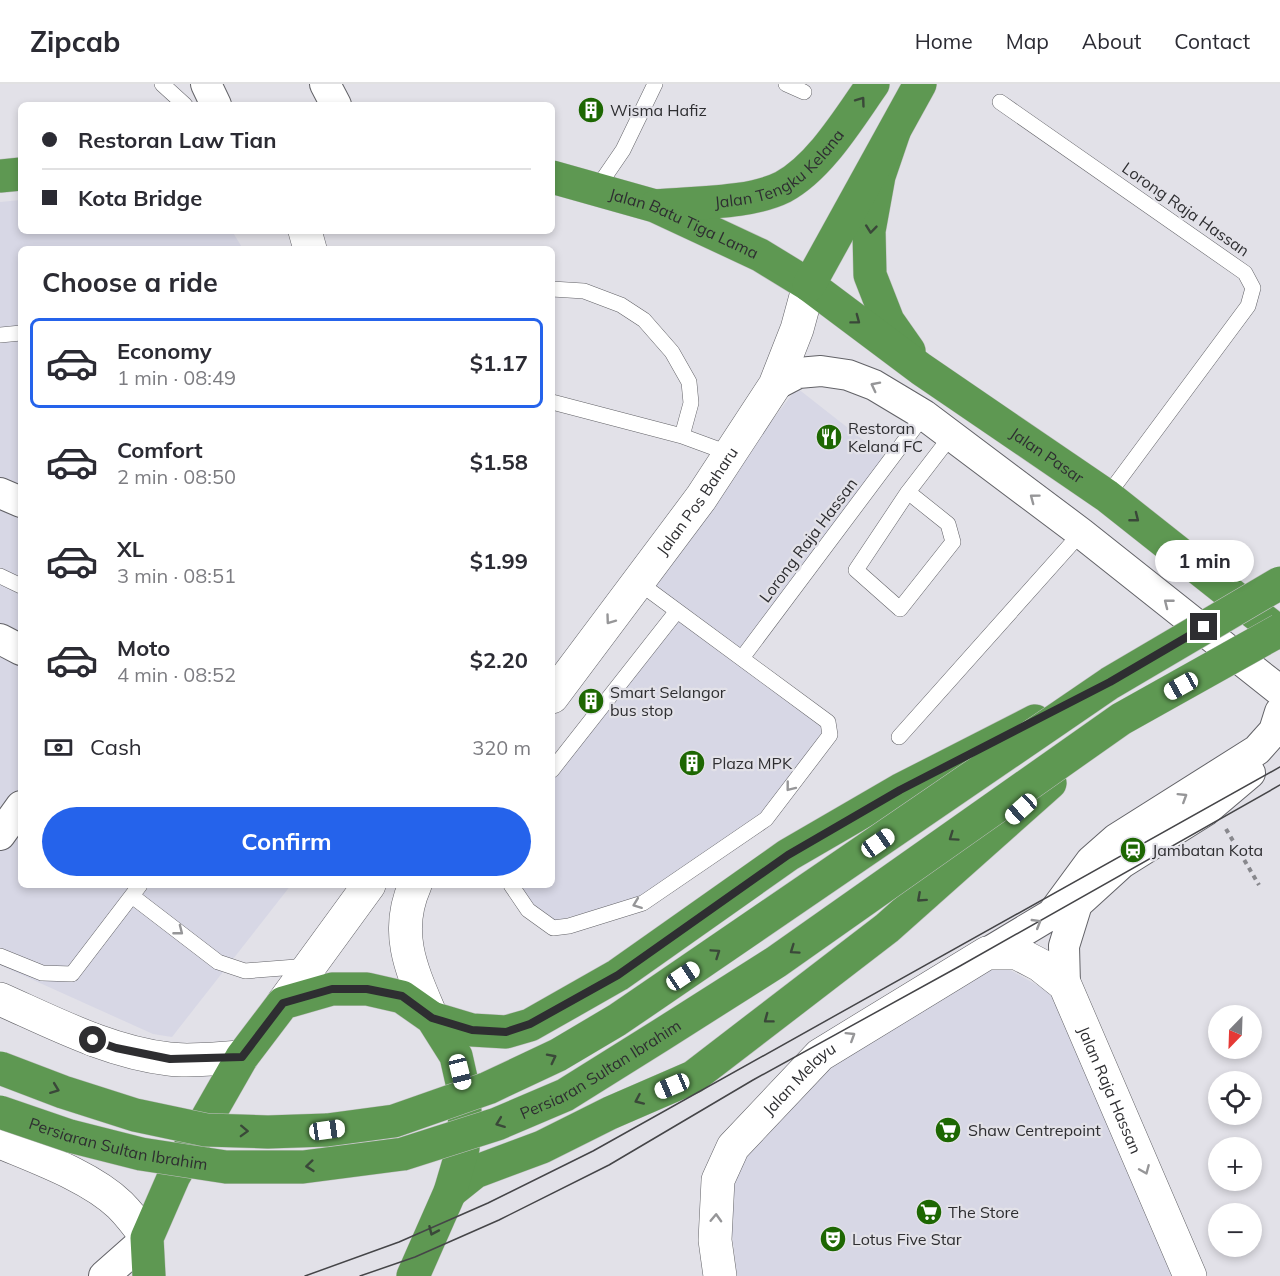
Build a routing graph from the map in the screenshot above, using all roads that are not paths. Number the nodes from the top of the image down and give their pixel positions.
1 (162, 84) edge
2 (206, 84) edge
3 (325, 84) edge
4 (655, 84) edge
5 (786, 84) edge
6 (873, 84) edge
7 (920, 84) edge
8 (804, 92) dead end
9 (182, 102) edge
10 (215, 102) edge
11 (334, 102) edge
12 (1000, 102) dead end
13 (894, 132) junction
14 (18, 174) edge
15 (0, 176) edge
16 (555, 178) edge
17 (597, 188) junction
18 (655, 206) junction
19 (809, 285) junction
20 (555, 289) edge
21 (18, 333) edge
22 (0, 334) edge
23 (921, 369) junction
24 (775, 385) junction
25 (555, 403) edge
26 (924, 416) junction
27 (682, 436) junction
28 (951, 436) junction
29 (731, 454) junction
30 (908, 492) junction
31 (0, 493) edge
32 (1107, 496) junction
33 (18, 501) edge
34 (1081, 533) junction
35 (0, 576) edge
36 (638, 582) junction
37 (1280, 583) edge
38 (18, 585) edge
39 (677, 611) junction
40 (1280, 632) edge
41 (0, 639) edge
42 (18, 648) edge
43 (742, 658) junction
44 (1110, 682) junction
45 (558, 684) edge
46 (1280, 691) edge
47 (1280, 712) edge
48 (1121, 719) junction
49 (899, 737) dead end
50 (1280, 743) edge
51 (555, 766) edge
52 (367, 888) edge
53 (414, 888) edge
54 (513, 888) edge
55 (136, 890) edge
56 (987, 953) junction
57 (0, 956) edge
58 (311, 966) junction
59 (1065, 985) junction
60 (0, 999) edge
61 (283, 1003) junction
62 (432, 1018) junction
63 (242, 1057) junction
64 (0, 1068) edge
65 (0, 1112) edge
66 (0, 1142) edge
67 (450, 1192) junction
68 (147, 1238) junction
69 (104, 1276) edge
70 (149, 1276) edge
71 (413, 1276) edge
72 (720, 1276) edge
73 (1190, 1276) edge

1 - 9 lane
2 - 10 street
3 - 11 street
4 - 17 lane
5 - 8 lane
18 -> 6 highway, Jalan Tengku Kelana
7 - 13 highway
12 - 32 lane, Lorong Raja Hassan
13 - 19 highway
13 -> 23 highway
14 - 15 highway
16 - 17 highway, Jalan Batu Tiga Lama
17 - 18 highway, Jalan Batu Tiga Lama
18 - 19 highway, Jalan Batu Tiga Lama
19 -> 23 highway, Jalan Pasar
19 - 24 main road, Jalan Pos Baharu
20 - 27 lane
21 - 22 lane
23 - 32 highway, Jalan Pasar
26 -> 24 street
24 - 29 main road, Jalan Pos Baharu
25 - 27 lane
26 - 28 street
26 - 43 lane, Lorong Raja Hassan
27 - 29 lane
28 - 30 lane
34 -> 28 street
29 - 36 main road, Jalan Pos Baharu
30 - 30 lane
31 - 33 street
32 -> 40 highway, Jalan Pasar
46 -> 34 street
34 - 49 lane
35 - 38 lane
36 - 39 lane
36 -> 45 main road, Jalan Pos Baharu
37 - 44 highway, bridge
39 - 43 lane
39 - 51 lane
40 - 48 highway, bridge
41 - 42 street
43 -> 54 lane
44 - 62 highway, bridge
64 -> 44 highway, Persiaran Sultan Ibrahim, bridge
56 -> 47 street
48 -> 65 highway, Persiaran Sultan Ibrahim, bridge
48 -> 67 highway, bridge
50 - 59 street
52 - 58 main road
53 - 62 main road
55 - 57 lane
55 -> 58 lane
56 - 59 main road, Jalan Raja Hassan
72 -> 56 main road, Jalan Melayu
58 - 61 main road
59 -> 73 main road, Jalan Raja Hassan
60 - 63 main road
61 - 62 highway
61 - 63 highway
62 - 67 highway
63 - 68 highway
66 - 68 main road
67 -> 71 highway
68 - 69 street
68 - 70 highway

